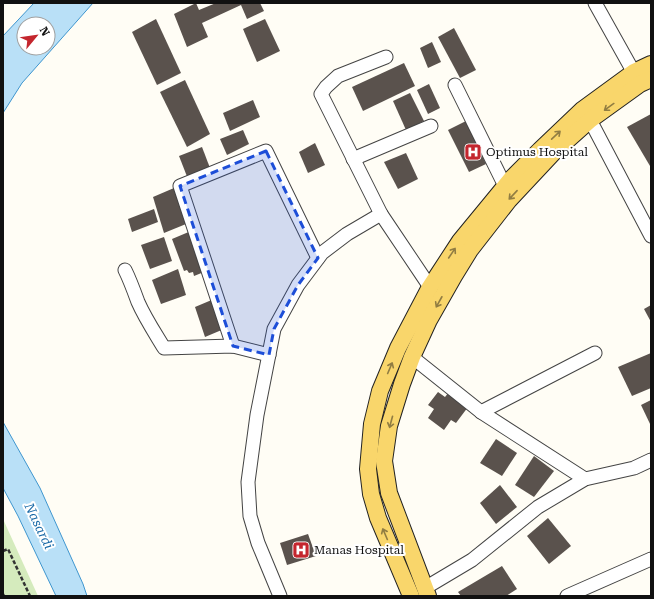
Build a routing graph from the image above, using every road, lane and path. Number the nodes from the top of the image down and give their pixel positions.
1 (595, 3) edge
2 (386, 57) dead end
3 (651, 64) edge
4 (642, 79) edge
5 (455, 85) dead end
6 (586, 115) junction
7 (431, 126) dead end
8 (353, 159) junction
9 (505, 186) junction
10 (381, 214) junction
11 (651, 236) edge
12 (318, 258) junction
13 (125, 270) dead end
14 (430, 287) junction
15 (232, 346) junction
16 (595, 353) dead end
17 (269, 355) junction
18 (412, 357) junction
19 (481, 412) junction
20 (651, 460) edge
21 (585, 479) junction
22 (3, 551) edge
23 (651, 559) edge
24 (422, 593) edge
25 (30, 596) edge
26 (280, 596) edge
27 (568, 596) edge

1 - 4 street
2 - 8 street
3 - 4 main road
4 - 6 main road
5 - 9 street
9 -> 6 main road
6 - 11 street
6 -> 18 main road
7 - 8 street
8 - 10 street
14 -> 9 main road
10 - 12 street
10 - 14 street
12 - 15 street
12 - 17 street
13 - 15 street
24 -> 14 main road
15 - 17 street
16 - 19 street
17 - 26 street
18 - 19 street
18 -> 24 main road
19 - 21 street
20 - 21 street
21 - 24 street
22 - 25 path
23 - 27 street

